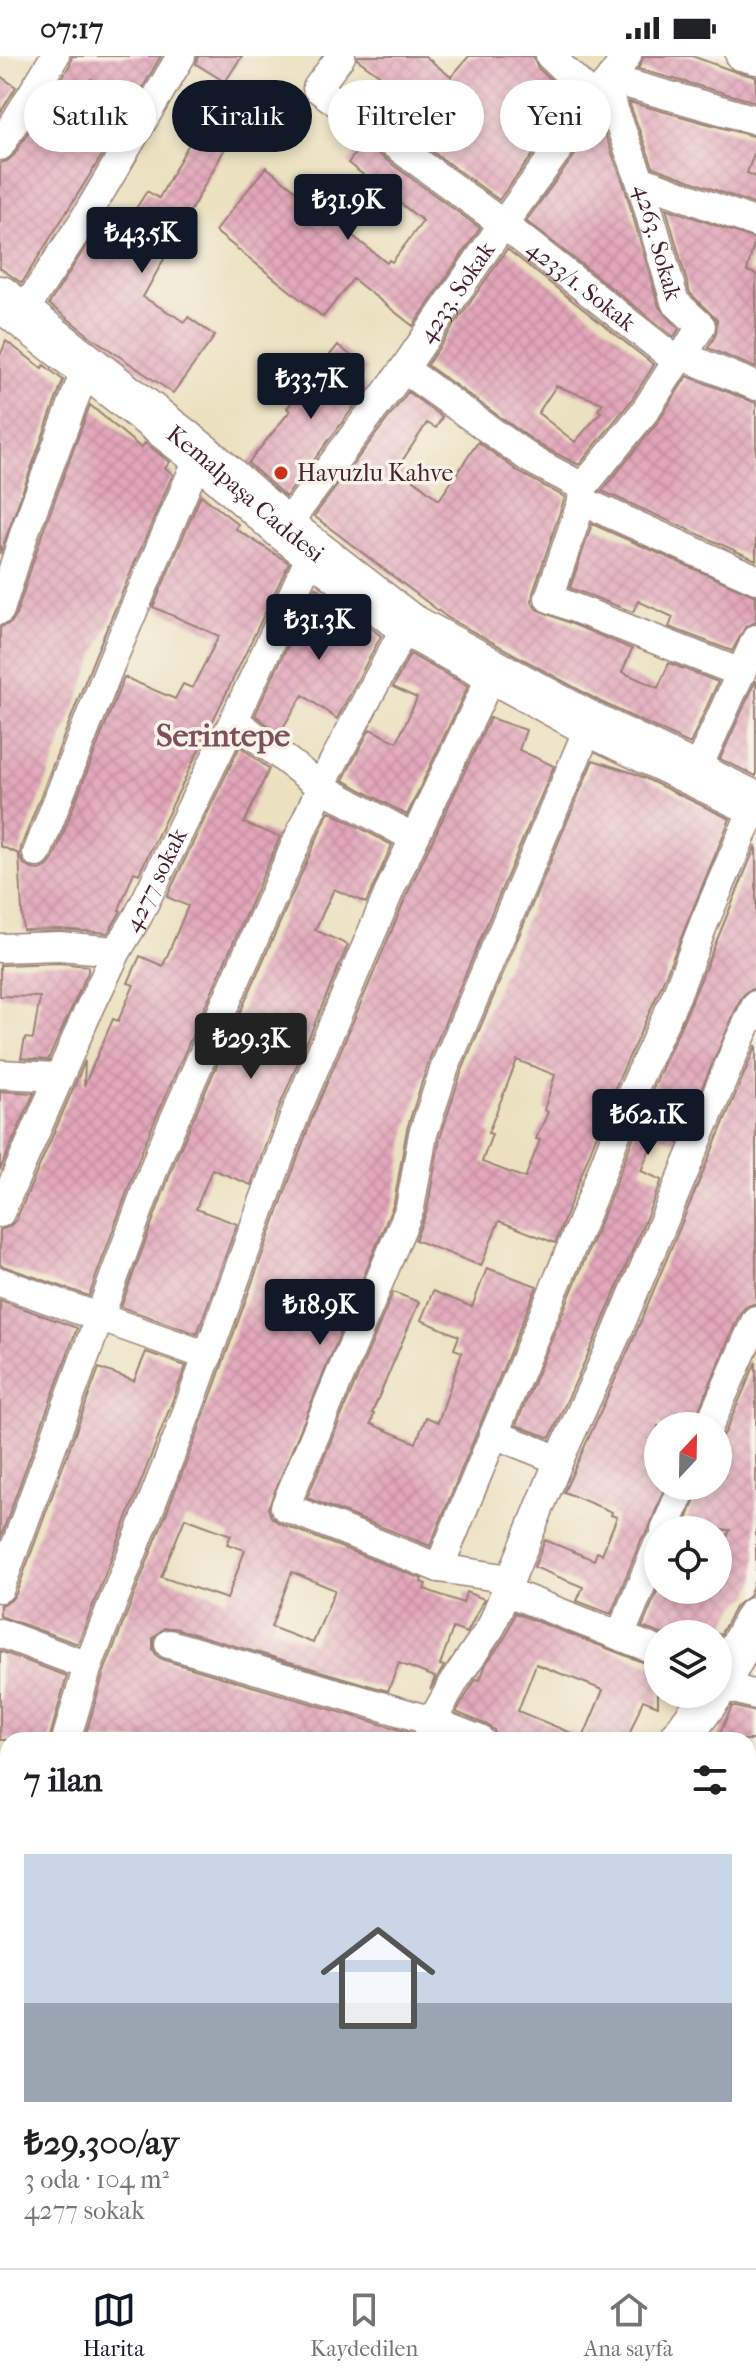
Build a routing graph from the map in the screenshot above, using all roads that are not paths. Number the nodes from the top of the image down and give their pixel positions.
1 (55, 56) edge
2 (181, 56) edge
3 (341, 56) edge
4 (550, 56) edge
5 (627, 56) edge
6 (740, 56) edge
7 (756, 60) edge
8 (590, 80) edge
9 (609, 80) edge
10 (611, 90) edge
11 (611, 108) edge
12 (756, 120) edge
13 (0, 146) edge
14 (556, 152) edge
15 (640, 180) junction
16 (756, 223) edge
17 (503, 224) junction
18 (11, 306) edge
19 (680, 358) junction
20 (86, 368) junction
21 (404, 369) junction
22 (756, 386) edge
23 (200, 454) junction
24 (583, 494) junction
25 (299, 539) junction
26 (756, 579) edge
27 (0, 610) edge
28 (407, 624) junction
29 (756, 639) edge
30 (494, 670) junction
31 (741, 673) junction
32 (234, 720) junction
33 (590, 724) junction
34 (695, 774) junction
35 (321, 787) junction
36 (756, 806) edge
37 (414, 838) junction
38 (37, 853) dead end
39 (0, 948) edge
40 (117, 951) junction
41 (756, 1005) edge
42 (0, 1074) edge
43 (57, 1077) junction
44 (0, 1213) edge
45 (0, 1282) edge
46 (99, 1317) junction
47 (756, 1320) edge
48 (208, 1356) junction
49 (715, 1412) edge
50 (494, 1434) junction
51 (559, 1460) junction
52 (439, 1568) junction
53 (644, 1579) edge
54 (508, 1585) junction
55 (0, 1588) edge
56 (756, 1617) edge
57 (0, 1633) edge
58 (620, 1636) junction
59 (169, 1644) dead end
60 (644, 1645) edge
61 (88, 1666) junction
62 (732, 1670) edge
63 (706, 1708) edge
64 (429, 1731) edge
65 (68, 1732) edge
66 (686, 1732) edge

1 - 13 street
2 - 18 street
3 - 17 street, 4233/1. Sokak
4 - 8 street, 4263. Sokak
5 - 9 street, 4233. Sokak
6 - 7 street
10 - 12 street
11 - 15 street, 4263. Sokak
14 - 17 street, 4233. Sokak
15 - 16 street
15 - 19 street, 4263. Sokak
17 - 19 street, 4233/1. Sokak
17 - 21 street, 4233. Sokak
18 - 20 main road, Kemalpaşa Caddesi
19 - 22 street
19 - 24 street
20 - 23 main road, Kemalpaşa Caddesi
20 - 27 street
21 - 24 street
21 - 25 street, 4233. Sokak
23 - 25 main road, Kemalpaşa Caddesi
23 - 38 street
24 - 26 street
24 - 31 street
25 - 28 main road, Kemalpaşa Caddesi
25 - 32 street, 4277 sokak
28 - 30 main road, Kemalpaşa Caddesi
28 - 35 street
29 - 31 street
30 - 33 main road, Kemalpaşa Caddesi
30 - 37 street
31 - 34 street
32 - 35 street
32 - 40 street, 4277 sokak
33 - 34 main road, Kemalpaşa Caddesi
33 - 52 street
34 - 36 main road, Kemalpaşa Caddesi
35 - 37 street
35 - 46 street
36 - 50 street
37 - 48 street
39 - 40 street
40 - 43 street, 4277 sokak
41 - 51 street
42 - 43 street
43 - 44 street, 4277 sokak
45 - 46 street
46 - 48 street
46 - 55 street
47 - 49 street
48 - 61 street
50 - 51 street
50 - 52 street
51 - 54 street
52 - 54 street
53 - 58 street
54 - 58 street
54 - 64 street
56 - 62 main road
57 - 61 street
58 - 60 street
59 - 64 street
61 - 65 street
63 - 66 main road

